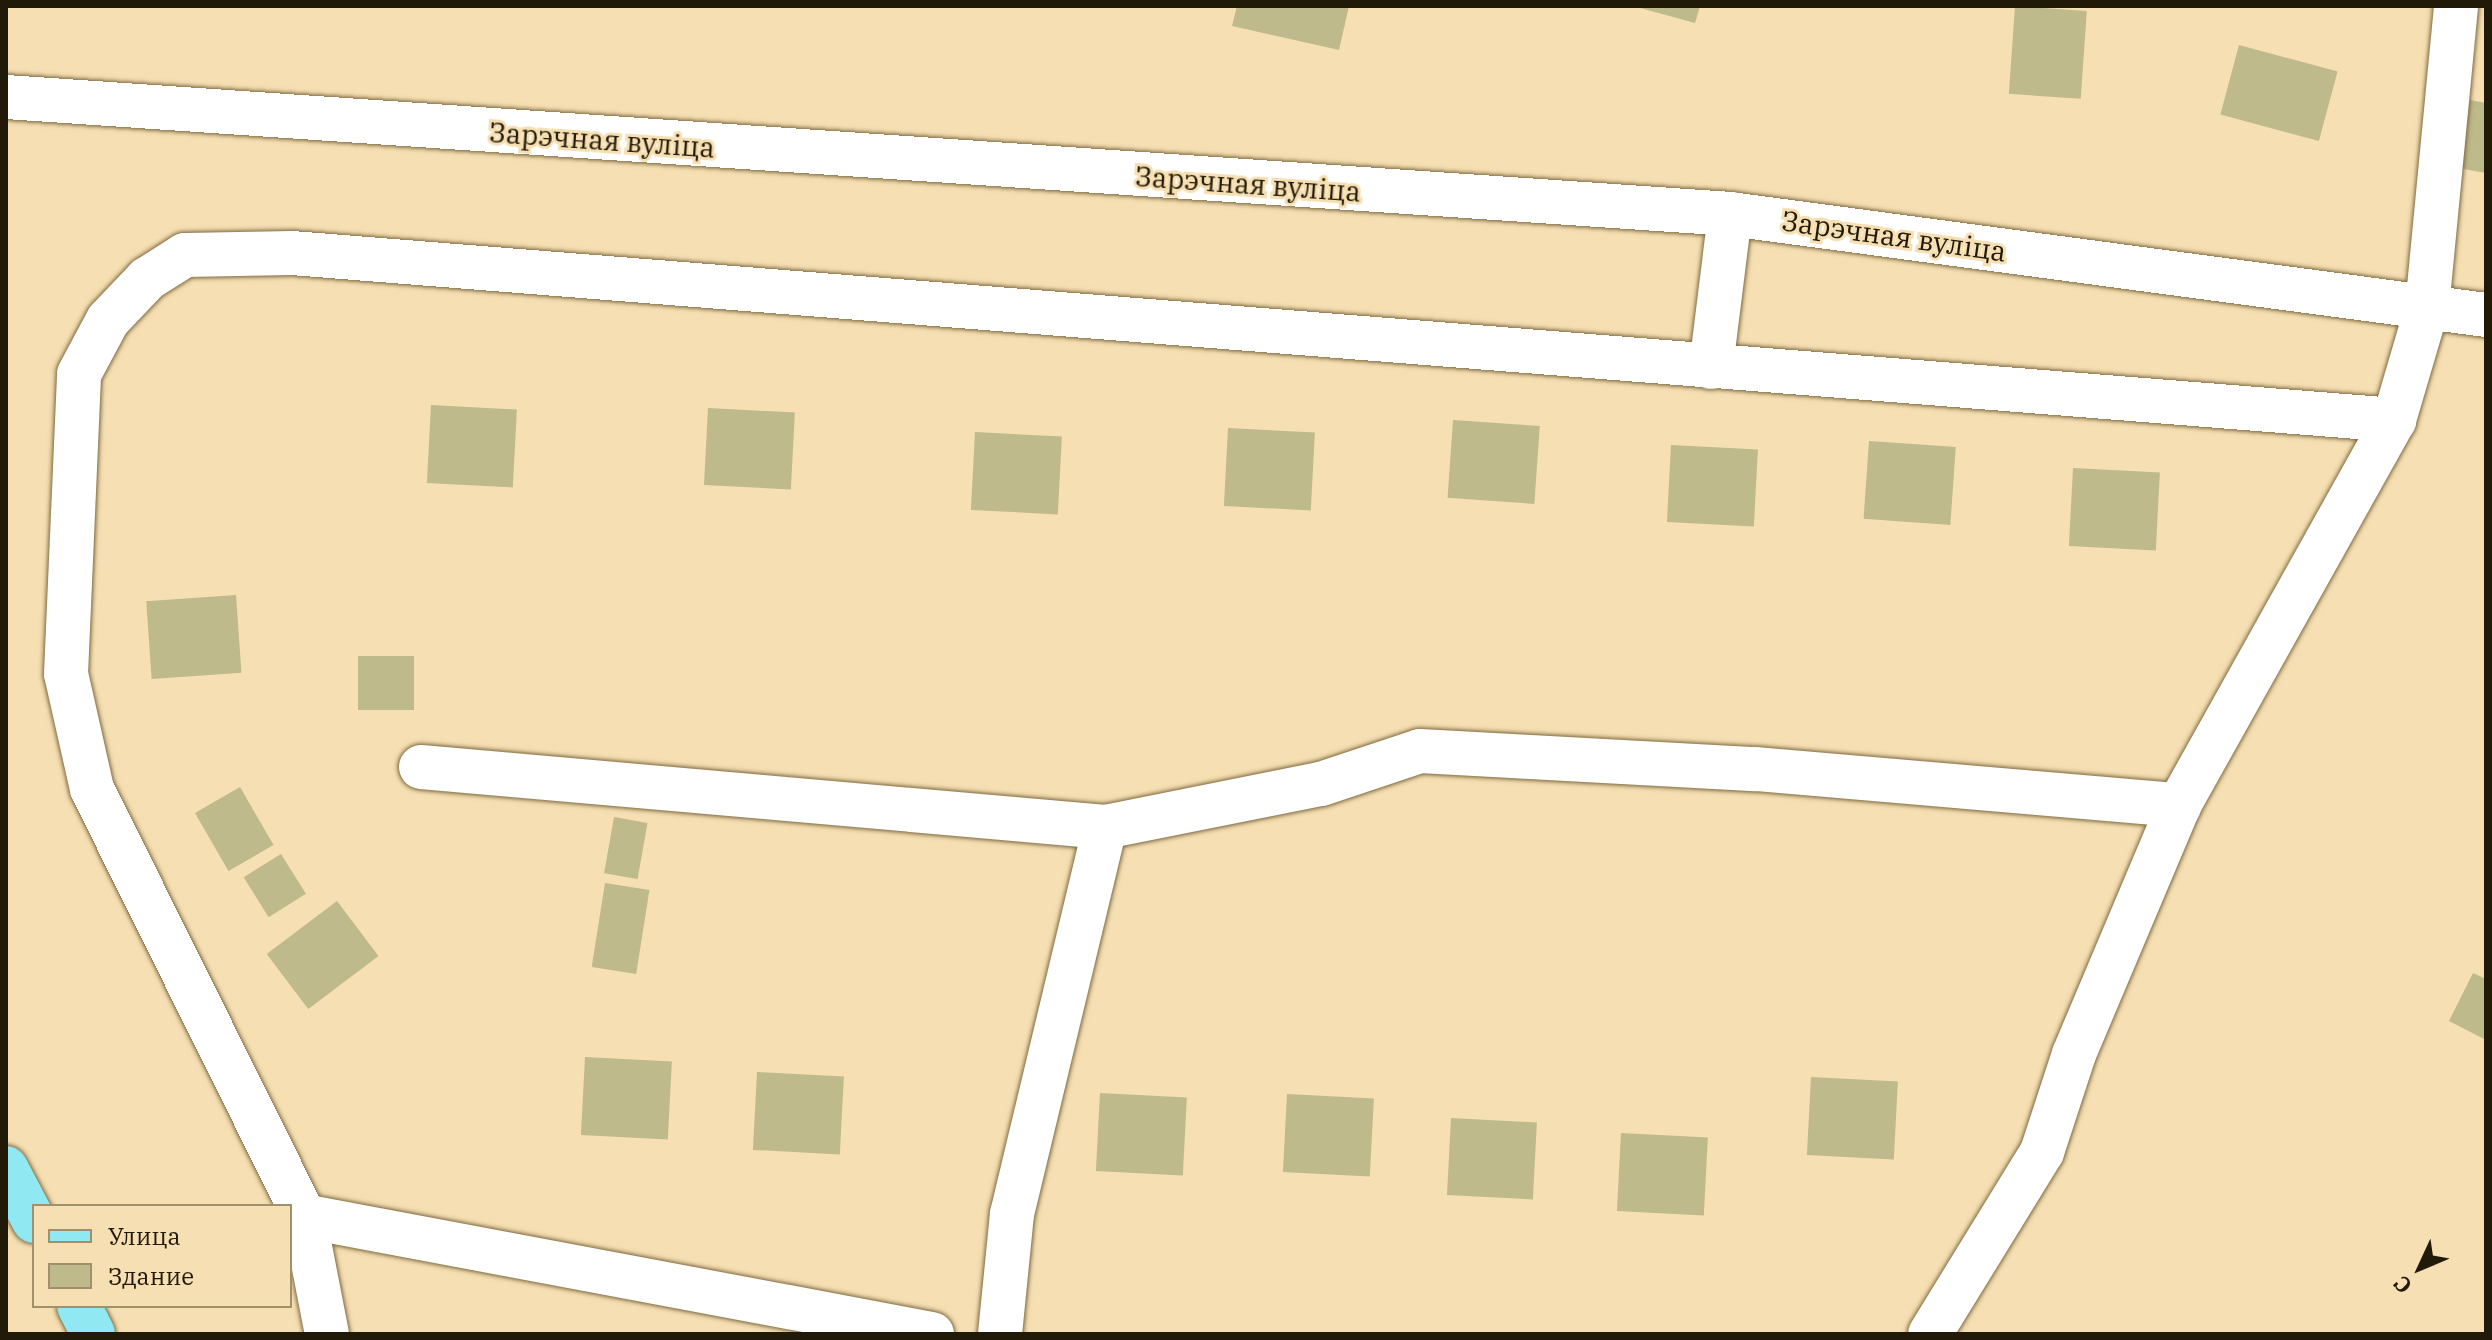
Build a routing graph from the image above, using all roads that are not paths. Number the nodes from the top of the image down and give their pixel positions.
1 (2456, 6) edge
2 (6, 97) edge
3 (1730, 214) junction
4 (2427, 308) junction
5 (2486, 315) edge
6 (1711, 367) junction
7 (2394, 420) junction
8 (421, 767) dead end
9 (2179, 805) junction
10 (1105, 827) junction
11 (6, 1168) edge
12 (304, 1216) junction
13 (32, 1217) edge
14 (80, 1308) edge
15 (93, 1334) edge
16 (327, 1334) edge
17 (932, 1334) edge
18 (1000, 1334) edge
19 (1930, 1334) edge

1 - 4 street
2 - 3 street, Зарэчная вуліца
3 - 4 street, Зарэчная вуліца
3 - 6 street
4 - 5 street, Зарэчная вуліца
4 - 7 street
6 - 7 street
6 - 12 street
7 - 9 street
8 - 10 street
9 - 10 street
9 - 19 street
10 - 18 street
11 - 13 main road
12 - 16 street
12 - 17 street
14 - 15 main road

